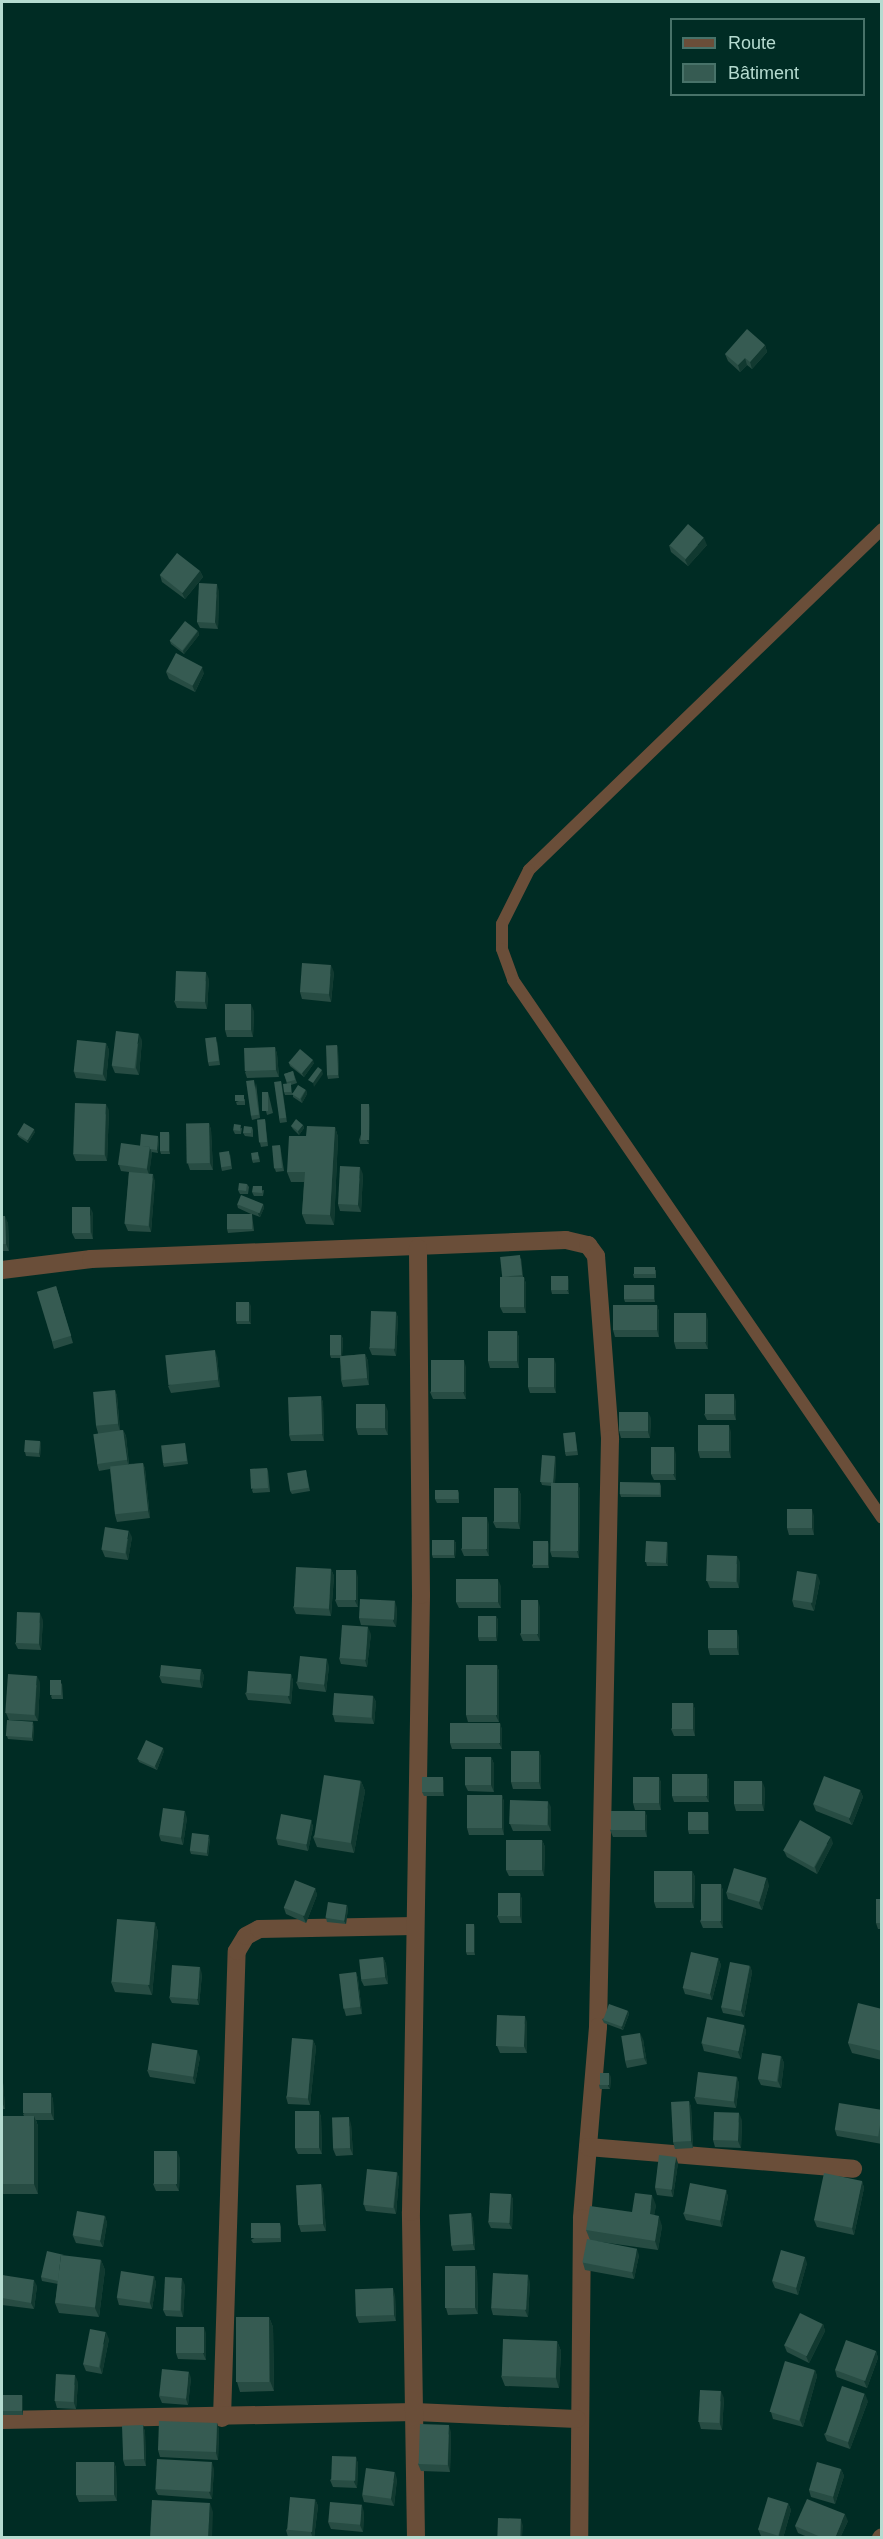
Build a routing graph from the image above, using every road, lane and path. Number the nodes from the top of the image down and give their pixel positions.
1 (882, 529) edge
2 (418, 1248) junction
3 (2, 1270) edge
4 (882, 1518) edge
5 (414, 1926) junction
6 (588, 2148) junction
7 (853, 2169) dead end
8 (415, 2412) junction
9 (222, 2418) junction
10 (577, 2419) junction
11 (2, 2420) edge
12 (416, 2538) edge
13 (579, 2538) edge

1 - 4 lane
2 - 3 street
2 - 5 street
2 - 6 street
5 - 8 street
5 - 9 street
6 - 7 street
6 - 10 street
8 - 9 street
8 - 10 street
8 - 12 street
9 - 11 street
10 - 13 street

